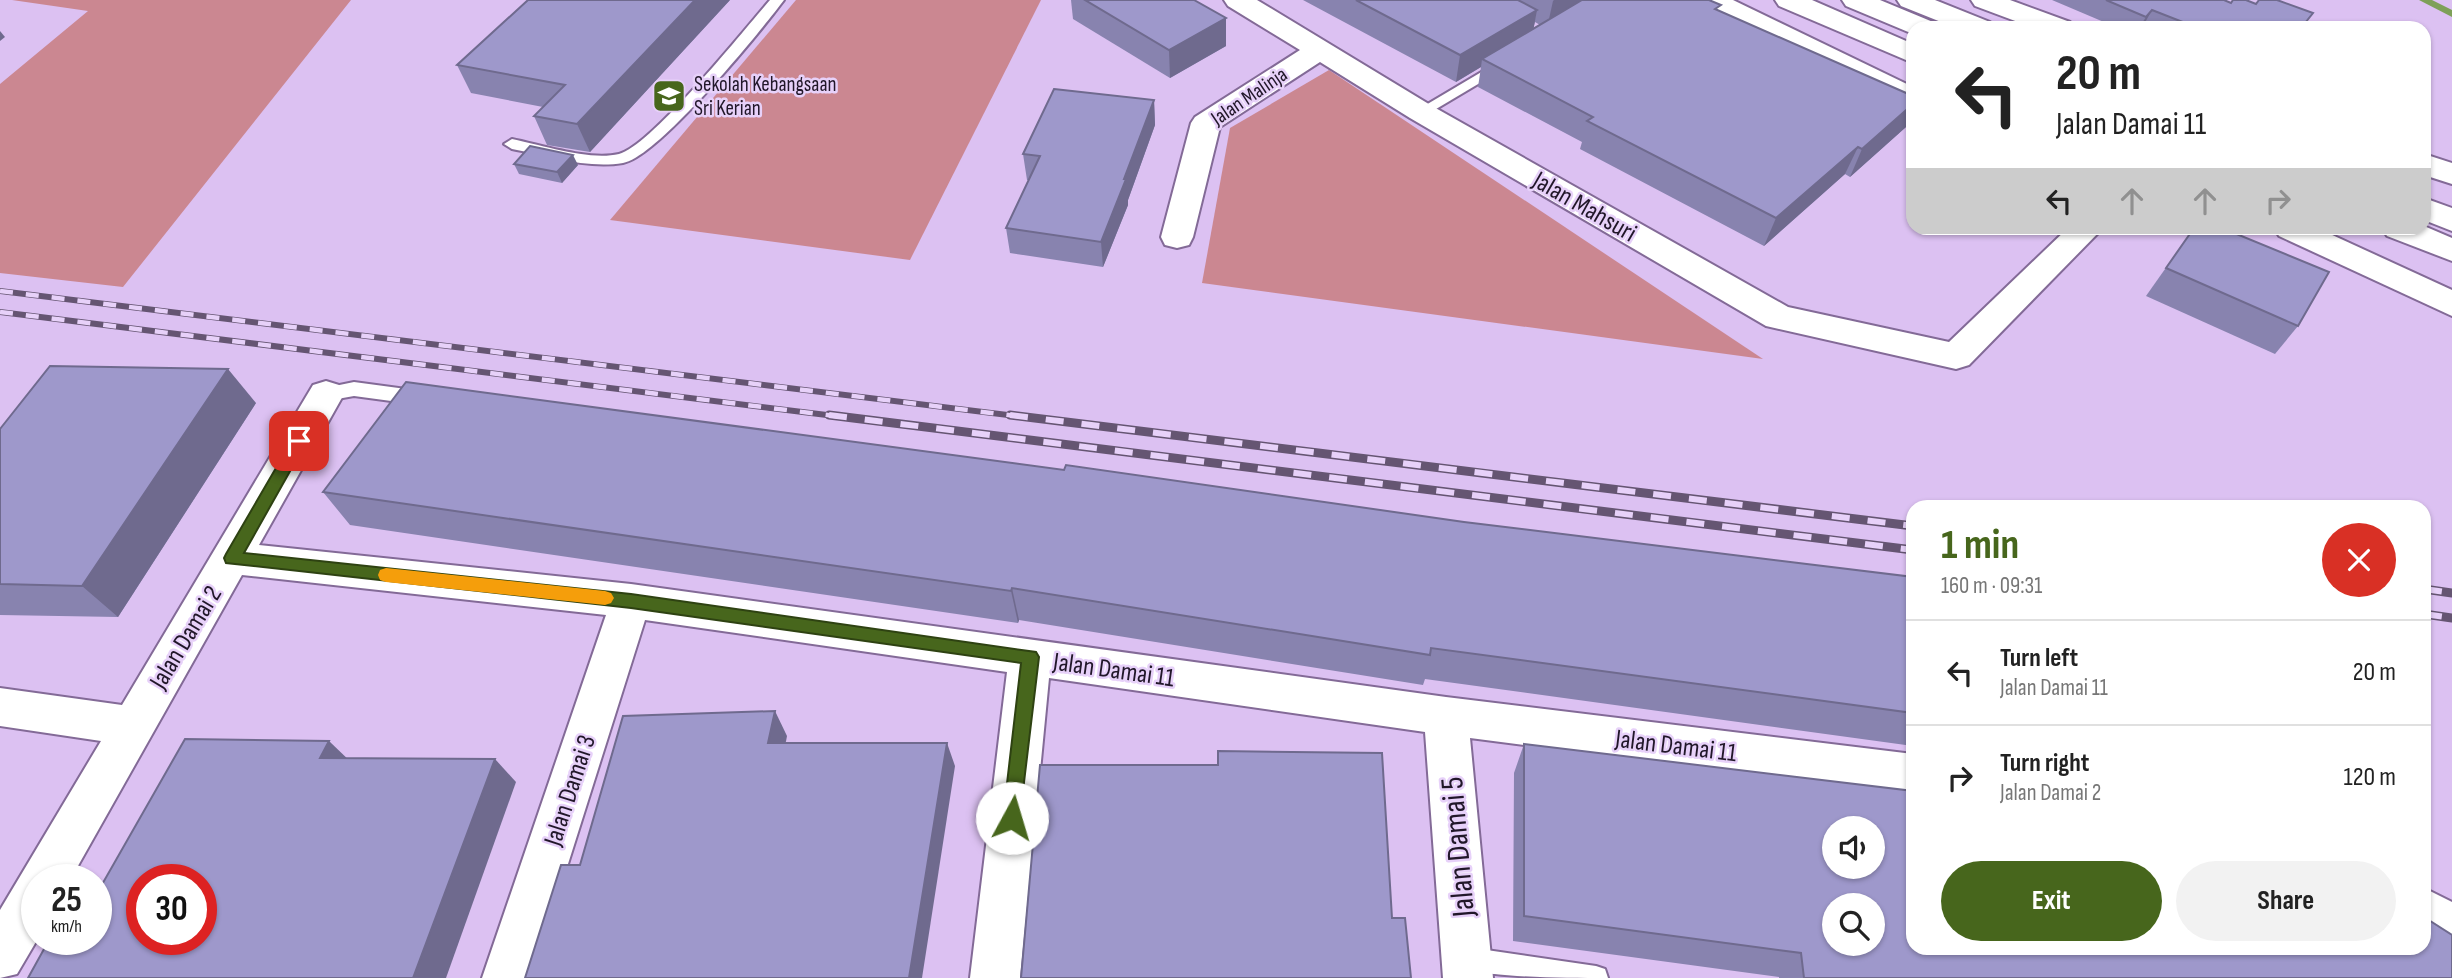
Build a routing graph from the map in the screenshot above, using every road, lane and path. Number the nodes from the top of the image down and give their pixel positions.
1 (777, 0) edge
2 (1238, 0) edge
3 (1711, 0) edge
4 (1788, 0) edge
5 (1856, 0) edge
6 (1985, 0) edge
7 (1901, 7) edge
8 (1916, 21) edge
9 (1954, 21) edge
10 (2041, 21) edge
11 (1319, 50) junction
12 (1906, 52) edge
13 (1513, 57) edge
14 (1906, 95) edge
15 (1421, 112) junction
16 (512, 144) dead end
17 (2431, 166) edge
18 (2452, 174) edge
19 (2431, 211) edge
20 (2452, 220) edge
21 (2080, 235) edge
22 (2305, 235) edge
23 (2415, 235) edge
24 (1177, 237) dead end
25 (2452, 250) edge
26 (2452, 304) edge
27 (326, 394) joint
28 (436, 399) edge
29 (232, 558) junction
30 (631, 601) junction
31 (1030, 657) junction
32 (0, 707) edge
33 (1446, 716) junction
34 (132, 726) junction
35 (1906, 774) edge
36 (53, 864) edge
37 (2431, 916) edge
38 (21, 921) edge
39 (2452, 930) edge
40 (0, 957) edge
41 (1467, 968) edge
42 (507, 978) edge
43 (995, 978) edge
44 (1596, 978) edge

1 - 16 lane
2 - 11 street, Jalan Mahsuri
3 - 14 street
4 - 12 street
5 - 7 street
6 - 10 street
7 - 8 street
7 - 9 street
11 - 15 street, Jalan Mahsuri
11 - 24 street, Jalan Malinja
13 - 15 lane
15 - 21 street, Jalan Mahsuri
17 - 18 street
19 - 20 street
22 - 26 street
23 - 25 street
27 - 28 lane
27 - 29 street, Jalan Damai 2
29 - 30 street, Jalan Damai 11
29 - 34 street, Jalan Damai 2
30 - 31 street, Jalan Damai 11
30 - 42 street, Jalan Damai 3
31 - 33 street, Jalan Damai 11
31 - 43 street
32 - 34 street
33 - 35 street, Jalan Damai 11
33 - 41 street, Jalan Damai 5
34 - 36 street, Jalan Damai 2
37 - 39 street
38 - 40 street
41 - 44 lane

